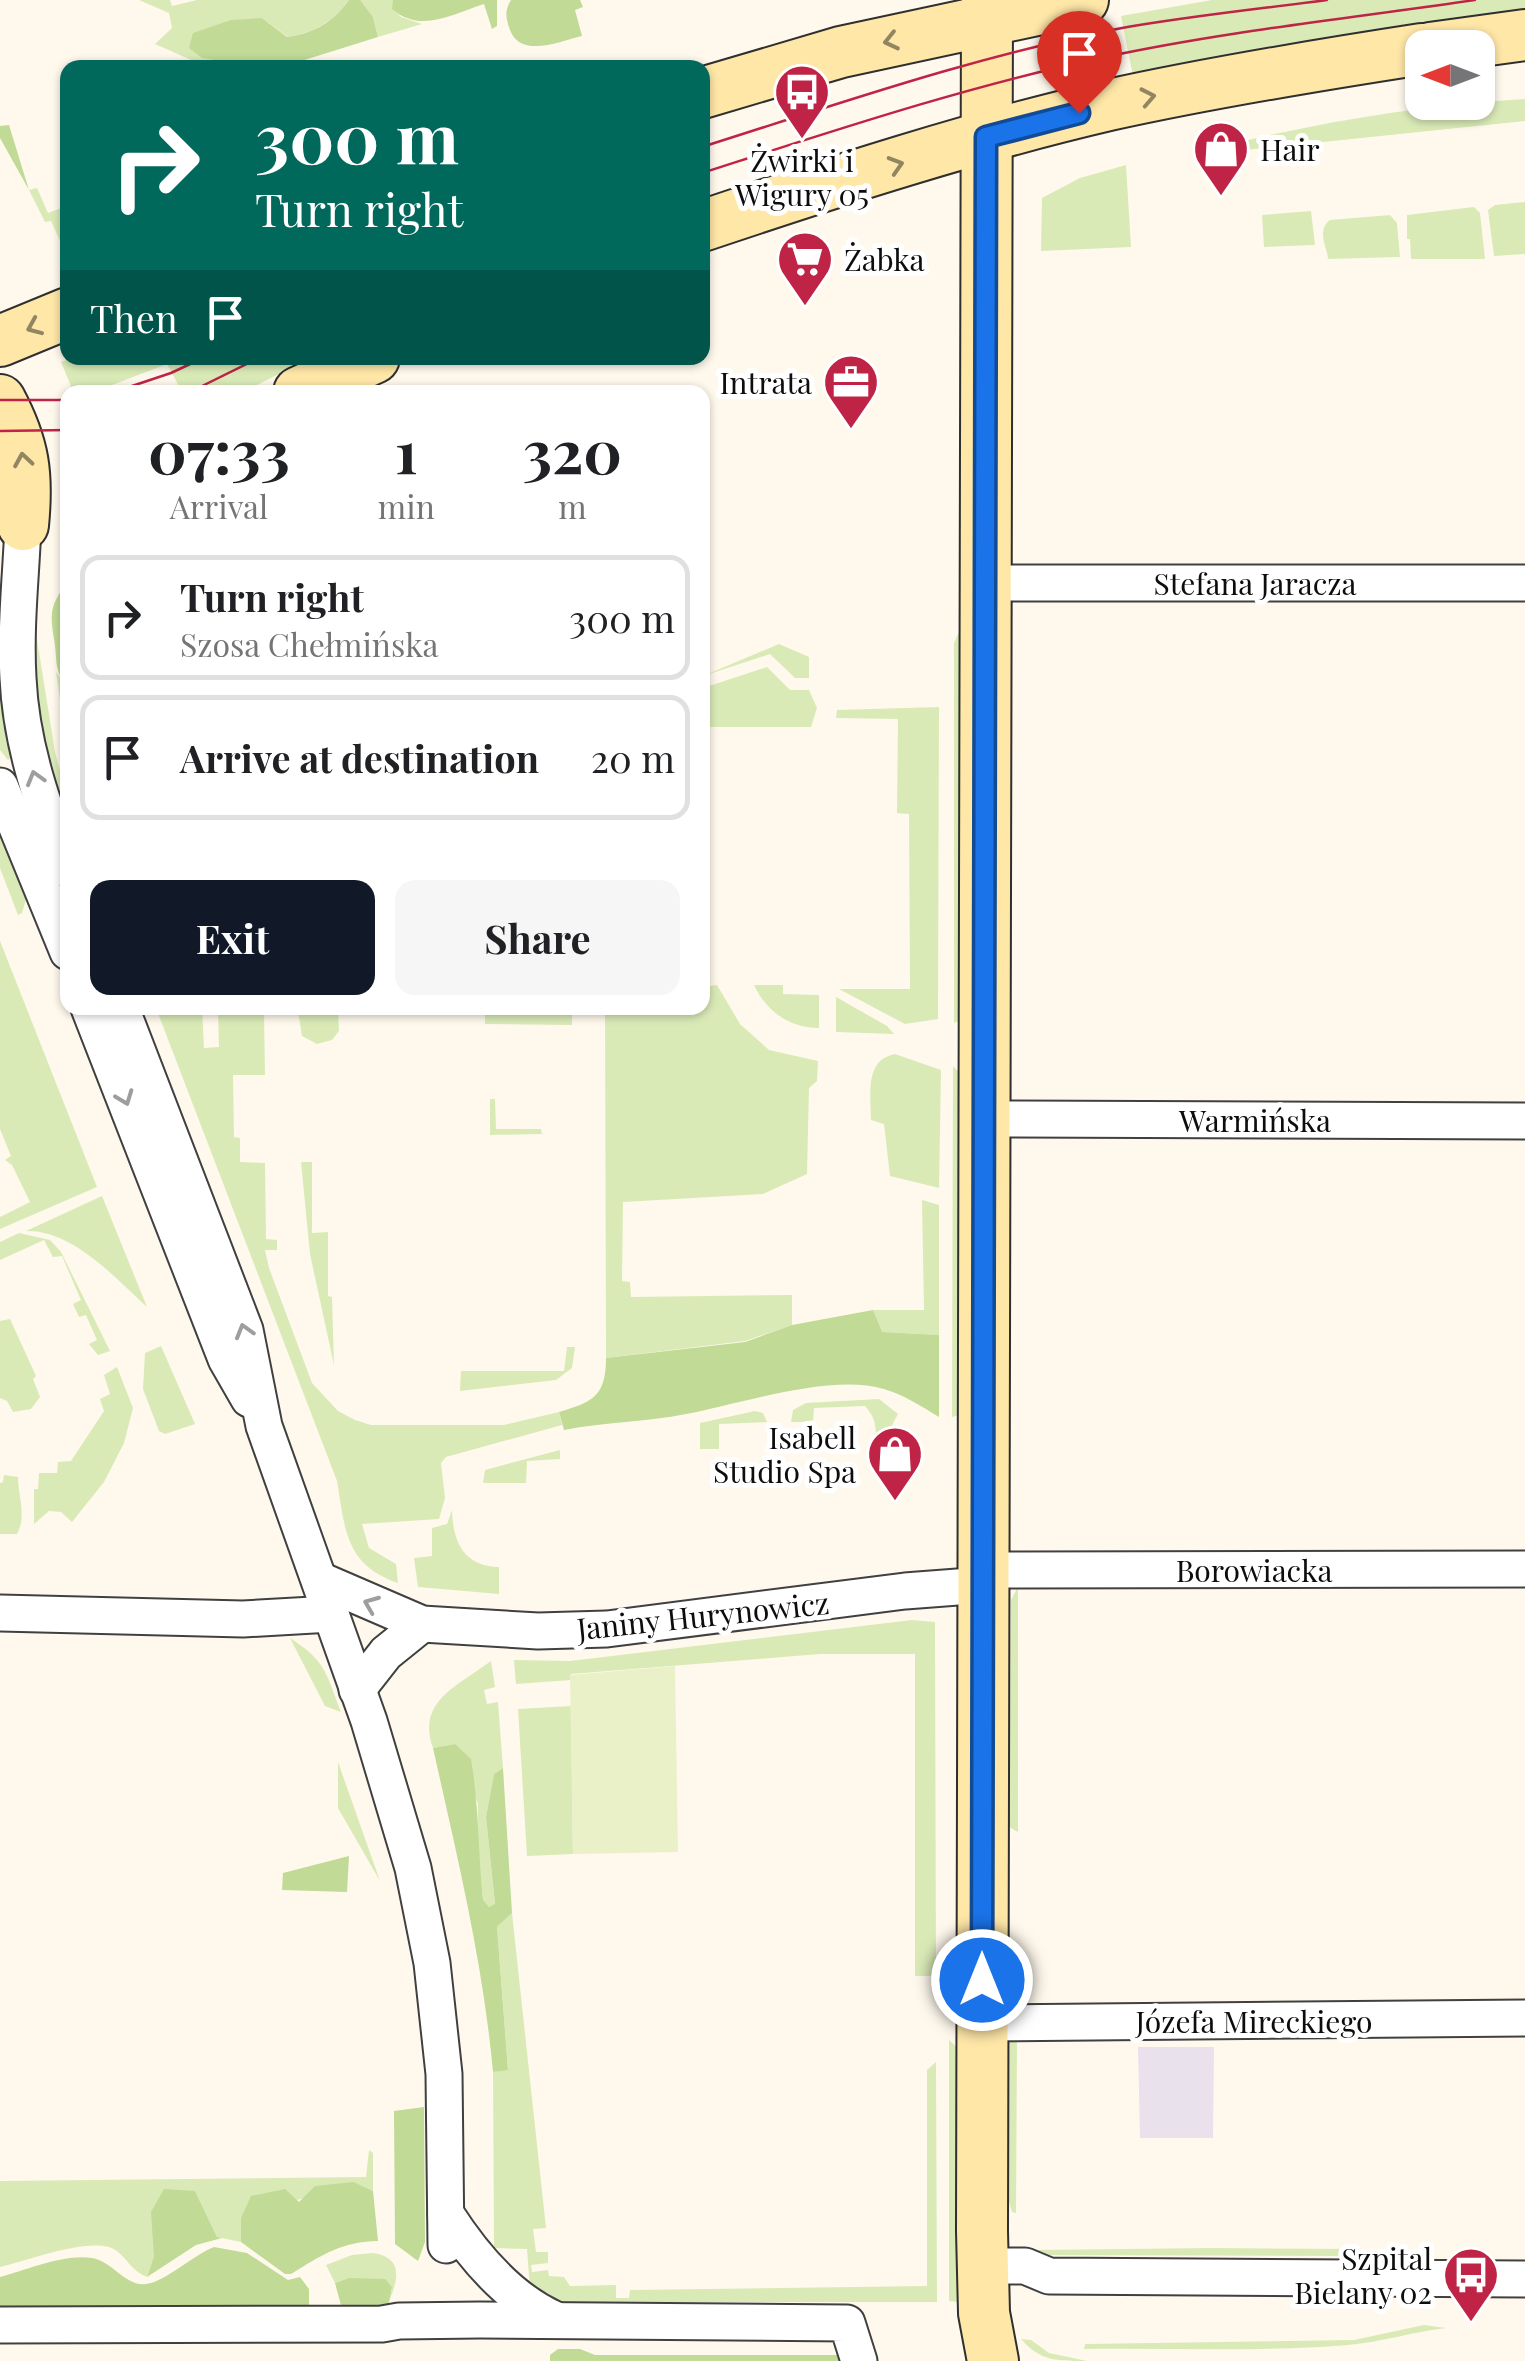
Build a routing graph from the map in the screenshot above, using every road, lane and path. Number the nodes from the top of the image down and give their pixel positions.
1 (1083, 0) edge
2 (986, 10) edge
3 (1525, 36) edge
4 (1495, 40) edge
5 (1405, 51) edge
6 (710, 91) edge
7 (986, 137) junction
8 (710, 223) edge
9 (60, 316) edge
10 (0, 341) edge
11 (359, 365) edge
12 (314, 385) edge
13 (0, 400) edge
14 (60, 508) edge
15 (12, 530) edge
16 (1525, 582) edge
17 (986, 583) junction
18 (0, 786) edge
19 (60, 848) edge
20 (60, 932) edge
21 (92, 1015) edge
22 (124, 1015) edge
23 (985, 1119) junction
24 (1525, 1121) edge
25 (264, 1426) junction
26 (1525, 1569) edge
27 (984, 1578) junction
28 (320, 1580) junction
29 (0, 1613) edge
30 (331, 1614) junction
31 (422, 1624) junction
32 (357, 1690) junction
33 (1525, 2018) edge
34 (982, 2023) junction
35 (983, 2266) junction
36 (1525, 2279) edge
37 (558, 2321) junction
38 (0, 2325) edge
39 (860, 2361) edge
40 (993, 2361) edge

1 - 2 street
2 -> 6 street
2 - 7 street
3 - 4 street
7 -> 5 street
8 -> 7 street
7 - 17 street
9 -> 10 street
11 - 12 street
15 -> 13 street
14 - 15 street
19 -> 15 street
16 - 17 street, Stefana Jaracza
17 - 23 street
18 - 20 street
21 -> 25 street
25 -> 22 street
23 - 24 street, Warmińska
23 - 27 street
25 - 28 street
26 - 27 street, Borowiacka
27 - 31 street, Janiny Hurynowicz
27 - 34 street
28 - 30 street
31 -> 28 street, Janiny Hurynowicz
29 - 30 street
30 - 32 street
31 - 32 street
32 - 37 street
33 - 34 street, Józefa Mireckiego
34 - 35 street
35 - 36 street
35 - 40 street
37 - 38 street
37 - 39 street

